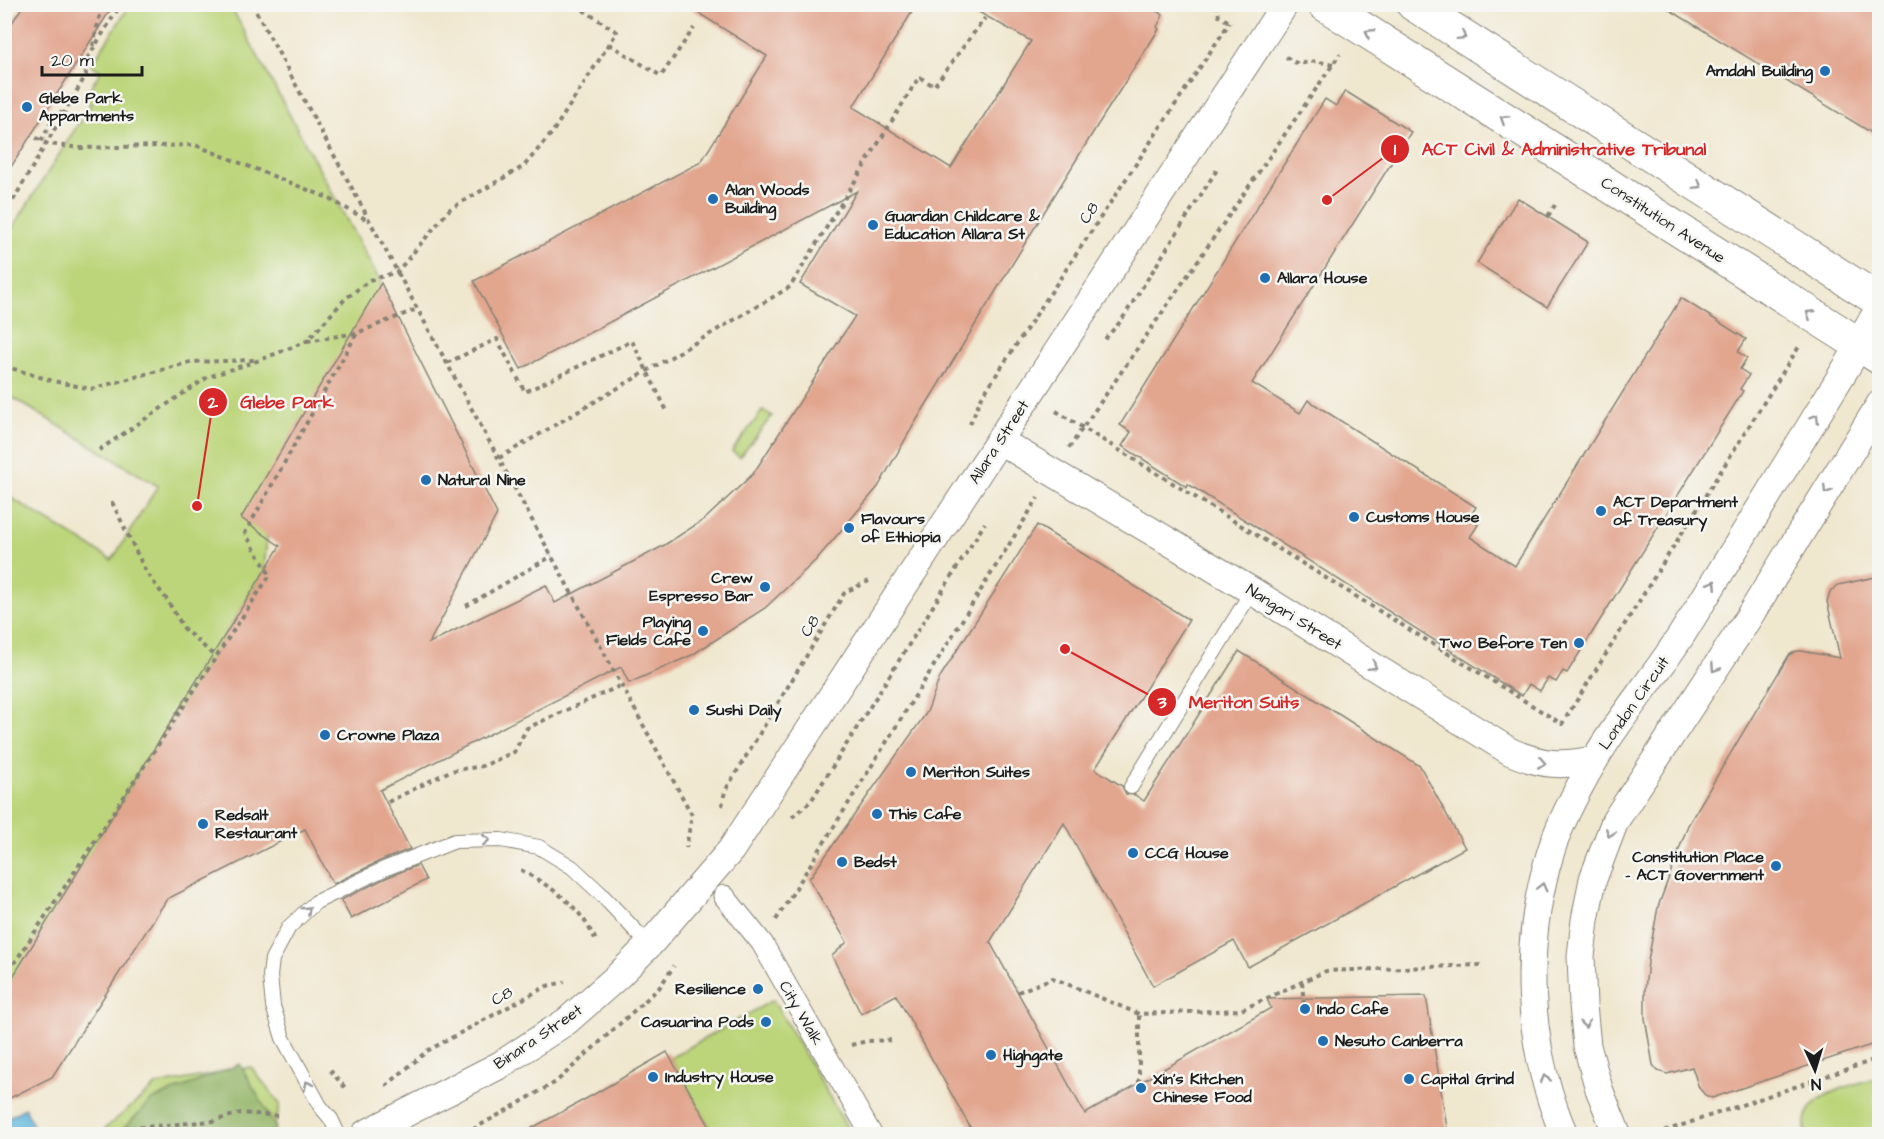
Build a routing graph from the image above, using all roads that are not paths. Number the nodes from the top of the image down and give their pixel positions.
1 (1285, 4) edge
2 (1324, 4) edge
3 (1413, 4) edge
4 (1880, 301) edge
5 (1880, 313) edge
6 (1870, 352) edge
7 (1880, 404) edge
8 (1000, 441) junction
9 (1252, 591) junction
10 (1595, 759) junction
11 (1131, 787) dead end
12 (716, 886) junction
13 (649, 945) junction
14 (338, 1134) edge
15 (365, 1134) edge
16 (871, 1134) edge
17 (1564, 1134) edge
18 (1617, 1134) edge

1 - 8 street, Allara Street
6 -> 2 street, Constitution Avenue
3 -> 4 street
5 - 6 street, London Circuit
10 -> 6 street, London Circuit
7 -> 18 street
8 - 9 street, Nangari Street
8 - 12 street, Allara Street
9 -> 10 street, Nangari Street
9 - 11 lane
17 -> 10 street, London Circuit
12 - 13 street, Binara Street
12 - 16 street, City Walk
14 -> 13 lane
13 - 15 street, Binara Street

